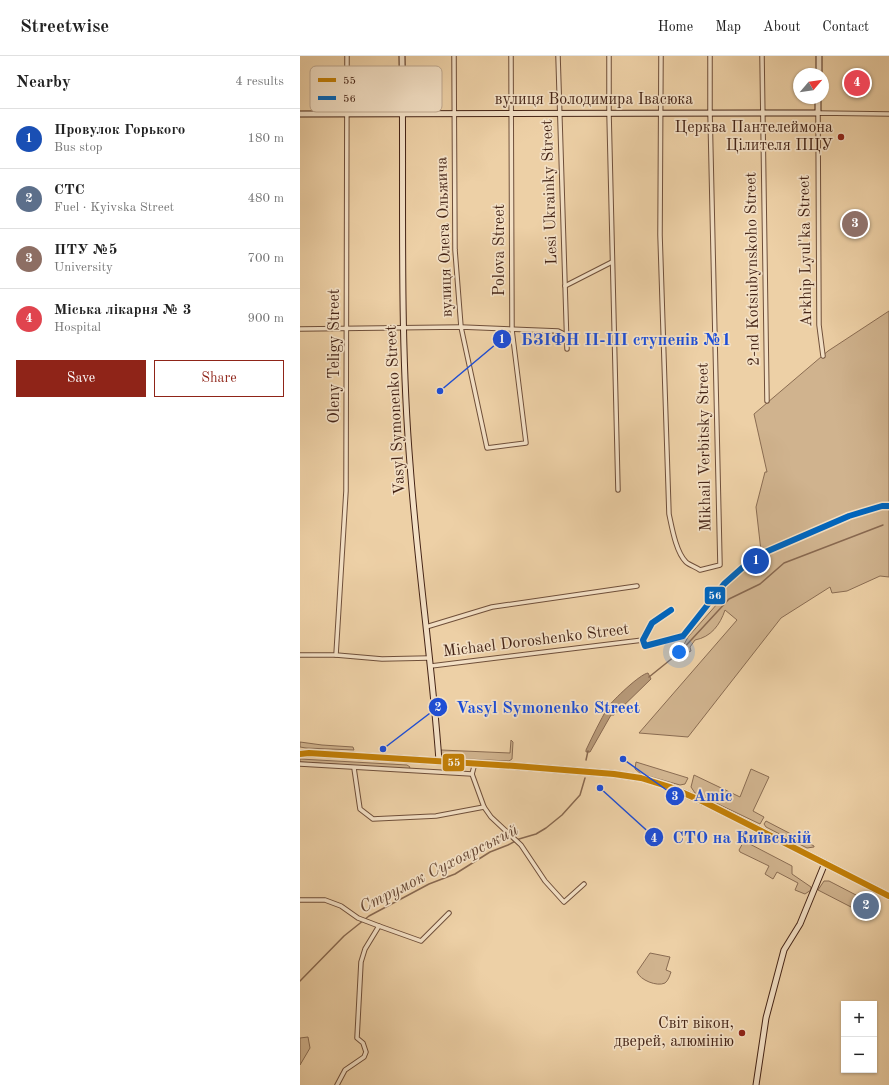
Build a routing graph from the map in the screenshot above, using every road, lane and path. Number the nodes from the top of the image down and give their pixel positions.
1 (402, 56) edge
2 (454, 56) edge
3 (511, 56) edge
4 (558, 56) edge
5 (610, 56) edge
6 (660, 56) edge
7 (710, 56) edge
8 (762, 56) edge
9 (819, 56) edge
10 (402, 66) edge
11 (819, 68) edge
12 (818, 104) edge
13 (403, 112) edge
14 (710, 112) junction
15 (560, 113) junction
16 (609, 113) junction
17 (660, 113) junction
18 (762, 113) junction
19 (818, 113) junction
20 (300, 114) edge
21 (348, 114) junction
22 (453, 114) junction
23 (511, 114) junction
24 (889, 114) edge
25 (403, 115) junction
26 (612, 262) junction
27 (564, 286) junction
28 (461, 327) junction
29 (404, 328) junction
30 (300, 329) edge
31 (347, 329) junction
32 (512, 330) junction
33 (566, 335) junction
34 (567, 349) dead end
35 (823, 356) dead end
36 (767, 401) dead end
37 (526, 443) joint
38 (618, 490) dead end
39 (889, 506) edge
40 (637, 586) dead end
41 (671, 610) dead end
42 (426, 628) junction
43 (643, 640) junction
44 (300, 655) edge
45 (336, 655) junction
46 (429, 658) junction
47 (431, 666) junction
48 (300, 751) edge
49 (309, 753) junction
50 (300, 754) edge
51 (438, 761) junction
52 (475, 763) junction
53 (300, 764) edge
54 (354, 768) junction
55 (472, 774) junction
56 (484, 807) junction
57 (825, 863) junction
58 (584, 884) dead end
59 (889, 896) edge
60 (300, 900) edge
61 (449, 912) dead end
62 (379, 926) junction
63 (337, 1085) edge
64 (756, 1085) edge

1 - 10 street, Vasyl Symonenko Street
2 - 22 street, вулиця Олега Ольжича
3 - 23 street, Polova Street
4 - 15 street, Lesi Ukrainky Street
5 - 16 street
6 - 17 street
7 - 14 street, Mikhail Verbitsky Street
8 - 18 street, 2-nd Kotsiubynskoho Street
9 - 11 street
12 - 19 street, Arkhip Lyul'ka Street
13 - 25 street, Vasyl Symonenko Street
14 - 17 street, вулиця Володимира Івасюка
14 - 17 street, Mikhail Verbitsky Street
14 - 18 street, вулиця Володимира Івасюка
15 - 16 street, вулиця Володимира Івасюка
15 - 23 street, вулиця Володимира Івасюка
15 - 27 street, Lesi Ukrainky Street
16 - 17 street, вулиця Володимира Івасюка
16 - 26 street
18 - 19 street, вулиця Володимира Івасюка
18 - 36 street, 2-nd Kotsiubynskoho Street
19 - 24 street, вулиця Володимира Івасюка
19 - 35 street, Arkhip Lyul'ka Street
20 - 21 street, вулиця Володимира Івасюка
21 - 25 street, вулиця Володимира Івасюка
21 - 31 street, Oleny Teligy Street
22 - 23 street, вулиця Володимира Івасюка
22 - 25 street, вулиця Володимира Івасюка
22 - 28 street, вулиця Олега Ольжича
23 - 32 street, Polova Street
25 - 29 street, Vasyl Symonenko Street
26 - 27 street
26 - 38 street
27 - 33 street, Lesi Ukrainky Street
28 - 29 street
28 - 32 street
28 - 37 street, вулиця Олега Ольжича
29 - 31 street
29 - 42 street, Vasyl Symonenko Street
30 - 31 street
31 - 45 street, Oleny Teligy Street
32 - 33 street
32 - 37 street, Polova Street
33 - 34 street, Lesi Ukrainky Street
39 - 43 street, Michael Doroshenko Street
40 - 42 street
41 - 43 street
42 - 46 street, Vasyl Symonenko Street
43 - 47 street, Michael Doroshenko Street
44 - 45 street
45 - 46 street
46 - 47 street, Vasyl Symonenko Street
47 - 51 street, Vasyl Symonenko Street
48 - 49 main road
49 - 50 main road
49 - 51 main road
51 - 52 main road
52 - 55 street
52 - 57 main road
53 - 54 street
54 - 55 street
54 - 56 street
55 - 56 street
56 - 58 street
57 - 59 main road
57 - 64 street
60 - 62 street
61 - 62 street
62 - 63 street

